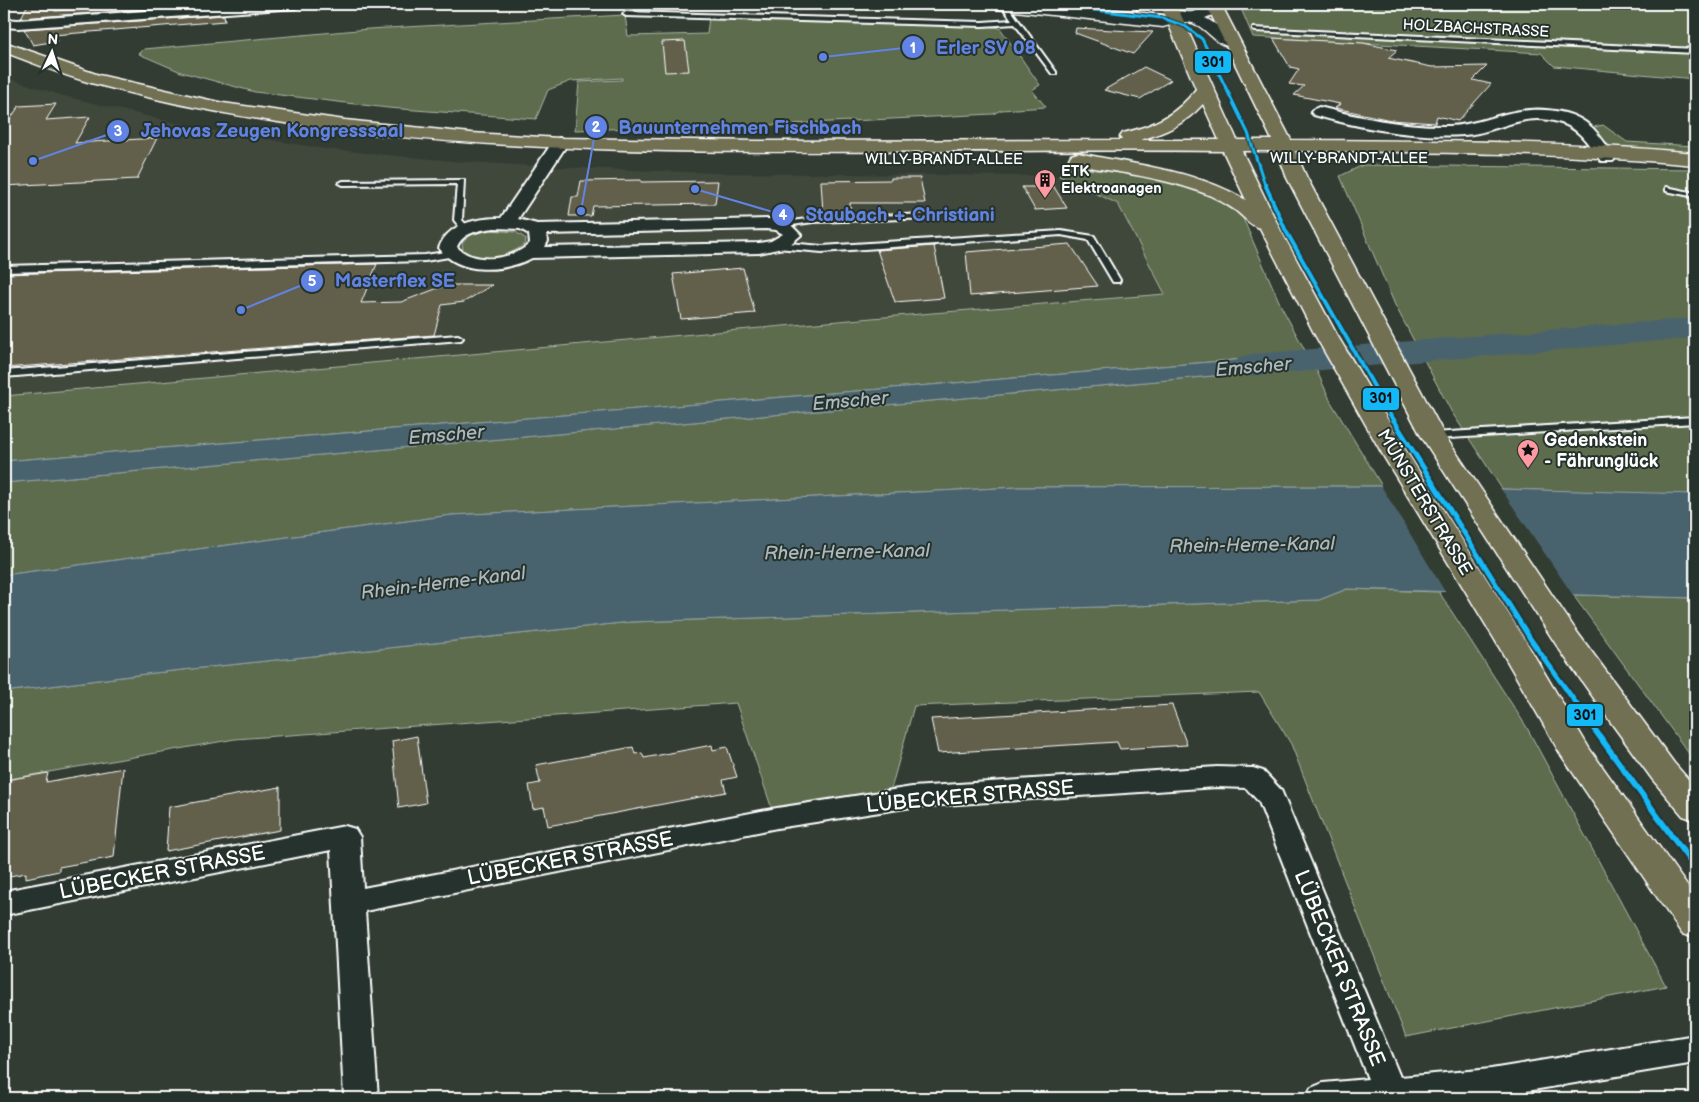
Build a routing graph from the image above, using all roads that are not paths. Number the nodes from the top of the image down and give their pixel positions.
1 (295, 4) edge
2 (1046, 4) edge
3 (1082, 4) edge
4 (1004, 5) edge
5 (1124, 5) edge
6 (1214, 6) edge
7 (626, 14) dead end
8 (1141, 18) junction
9 (1178, 18) edge
10 (1016, 22) junction
11 (4, 23) edge
12 (1255, 29) dead end
13 (1232, 43) junction
14 (4, 47) edge
15 (1695, 52) edge
16 (4, 64) edge
17 (1054, 73) dead end
18 (1205, 89) junction
19 (1318, 112) dead end
20 (556, 148) junction
21 (1078, 152) junction
22 (1233, 152) junction
23 (1288, 152) junction
24 (1605, 155) junction
25 (1695, 160) edge
26 (343, 184) dead end
27 (1669, 189) dead end
28 (1695, 195) edge
29 (931, 216) dead end
30 (506, 223) junction
31 (779, 224) junction
32 (466, 229) junction
33 (533, 229) junction
34 (1270, 231) junction
35 (777, 245) junction
36 (529, 253) junction
37 (452, 254) junction
38 (4, 269) edge
39 (1116, 280) dead end
40 (458, 338) dead end
41 (4, 374) edge
42 (1695, 420) edge
43 (1439, 446) junction
44 (1695, 808) edge
45 (350, 902) junction
46 (4, 903) edge
47 (1695, 924) edge
48 (1695, 1049) edge
49 (1390, 1093) junction
50 (361, 1098) edge
51 (1323, 1098) edge

1 - 11 street
2 - 8 lane
3 - 5 lane
4 - 8 main road
4 - 10 lane
5 - 9 main road
6 - 9 main road
6 - 13 main road
7 - 10 lane
8 - 9 main road
9 - 13 main road
9 - 18 main road, MÜNSTERSTRASSE
10 - 17 lane
12 - 15 lane, HOLZBACHSTRASSE
13 - 23 main road
14 - 20 main road, WILLY-BRANDT-ALLEE
16 - 20 main road, WILLY-BRANDT-ALLEE
18 - 21 main road
18 - 22 main road, MÜNSTERSTRASSE
19 - 24 street, WILLY-BRANDT-ALLEE
20 - 21 main road, WILLY-BRANDT-ALLEE
20 - 30 street
21 - 22 main road, WILLY-BRANDT-ALLEE
21 - 34 main road
22 - 23 main road, WILLY-BRANDT-ALLEE
22 - 34 main road, MÜNSTERSTRASSE
23 - 24 main road, WILLY-BRANDT-ALLEE
23 - 43 main road
24 - 25 main road, WILLY-BRANDT-ALLEE
26 - 32 lane
27 - 28 lane
29 - 31 lane
30 - 32 street
30 - 33 street
31 - 33 street
31 - 35 street
32 - 37 street
33 - 36 street
34 - 47 main road, MÜNSTERSTRASSE
35 - 36 street
35 - 39 lane
36 - 37 street
37 - 38 lane
40 - 41 lane
42 - 43 lane
43 - 44 main road
45 - 46 street, LÜBECKER STRASSE
45 - 49 street, LÜBECKER STRASSE
45 - 50 street, LÜBECKER STRASSE
48 - 49 street
49 - 51 street

